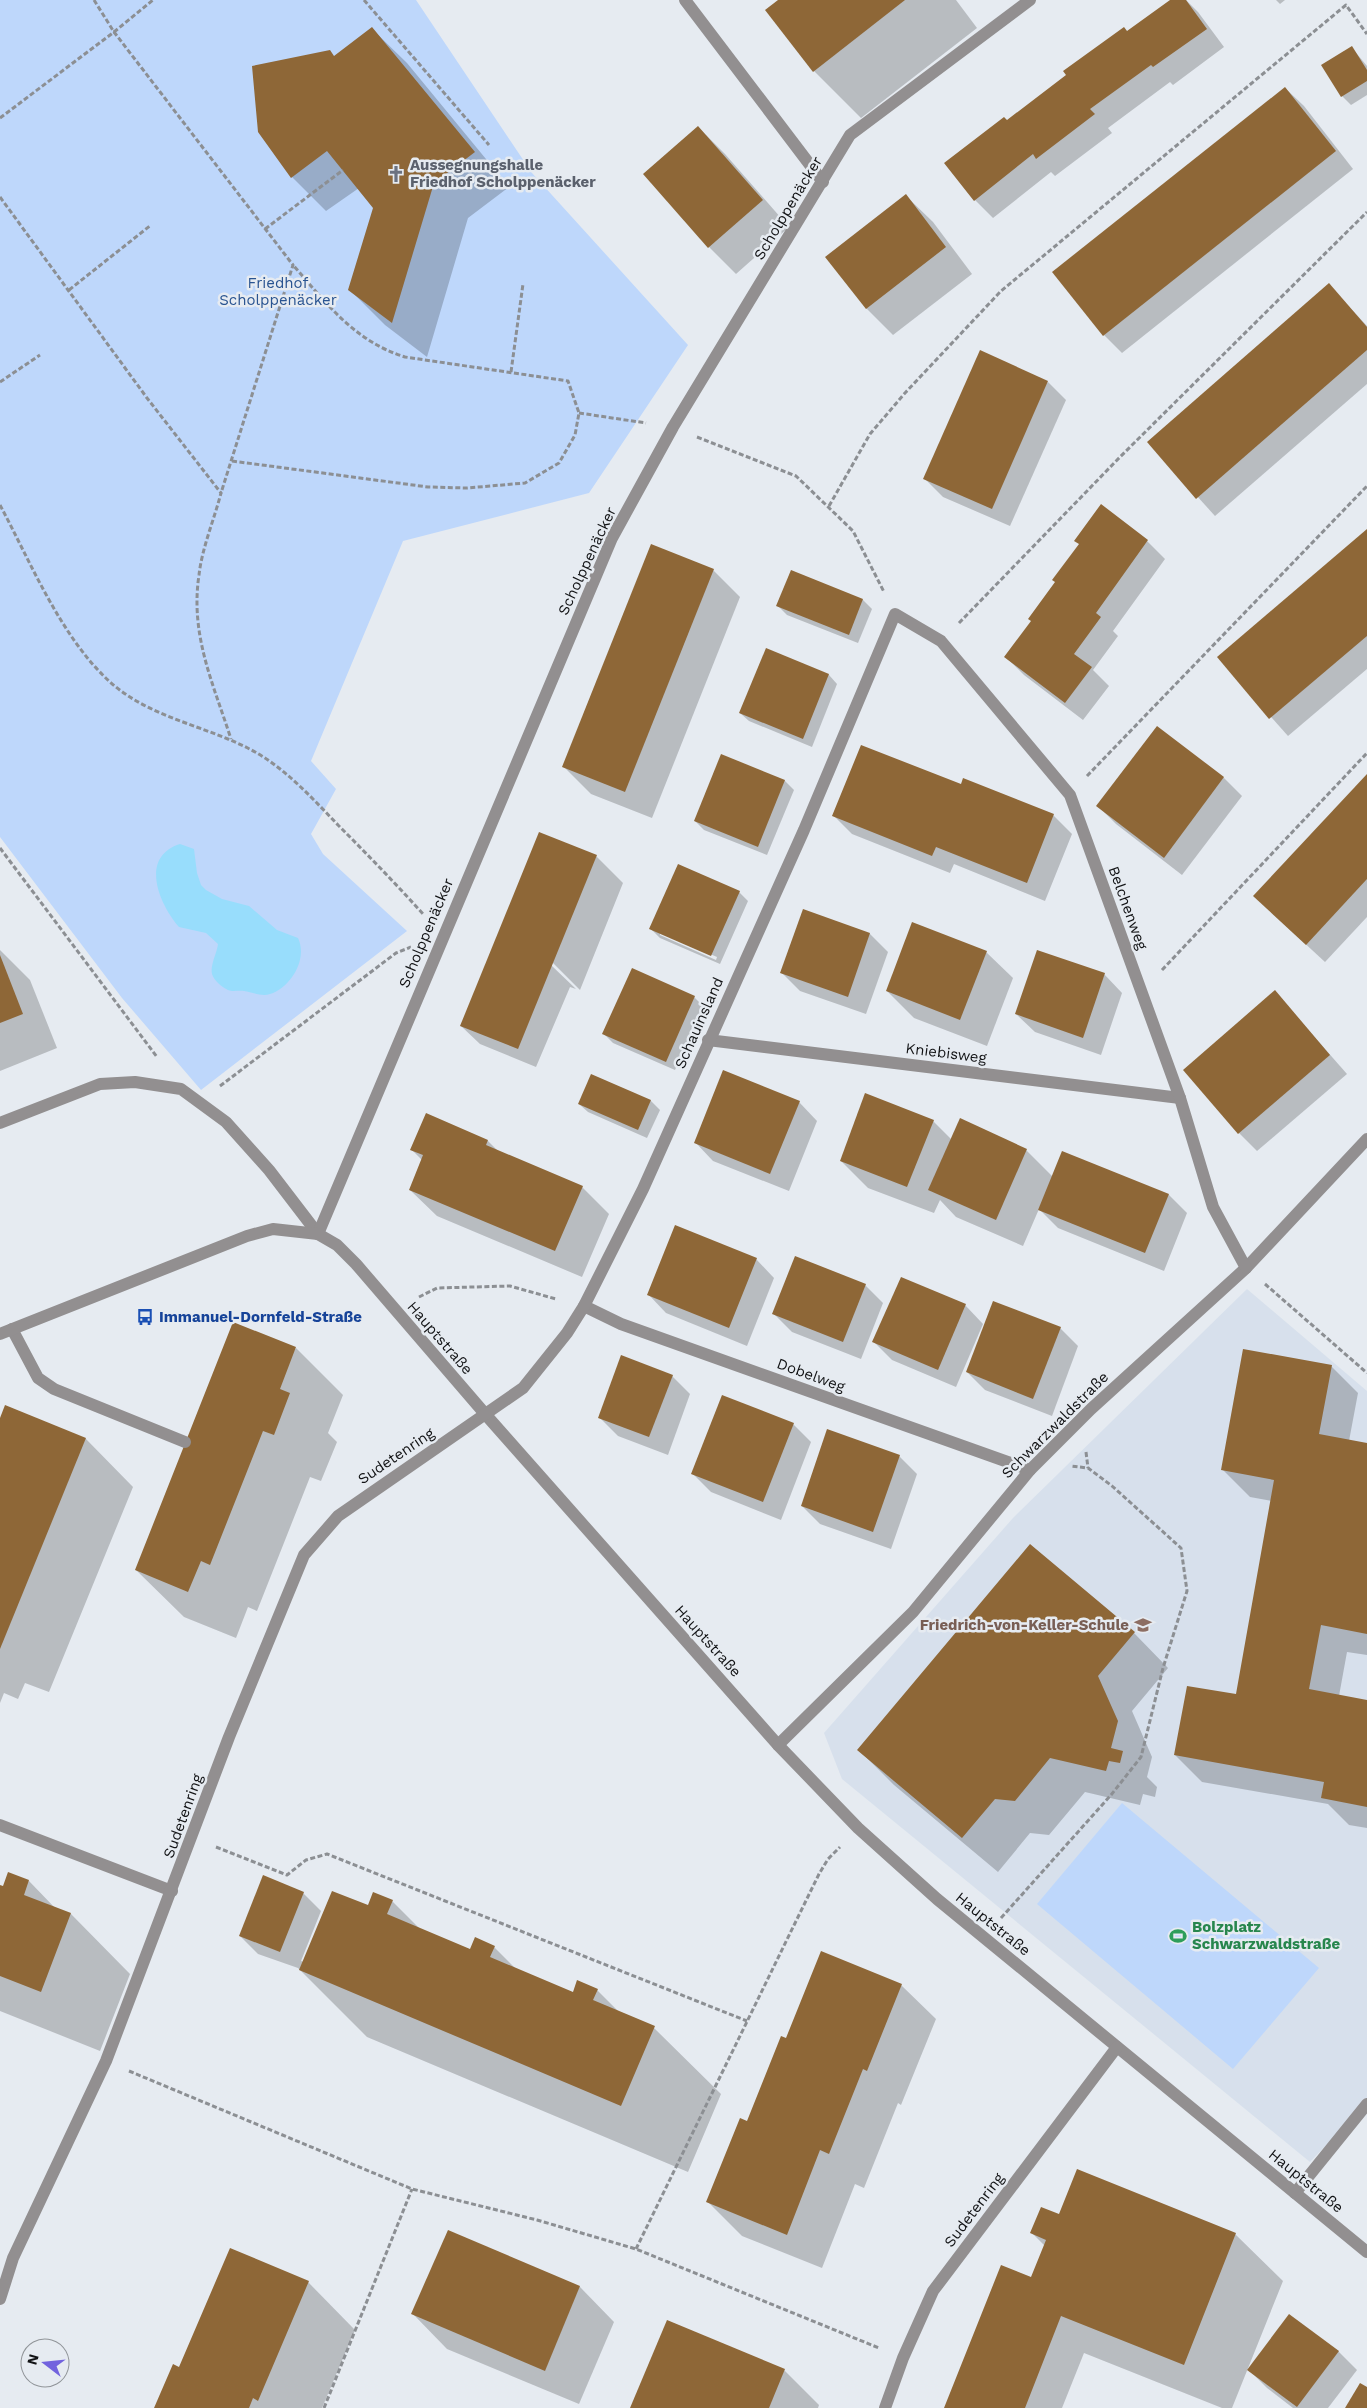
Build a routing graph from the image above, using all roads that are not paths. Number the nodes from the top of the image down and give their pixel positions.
1 (686, 0) edge
2 (1030, 0) edge
3 (823, 182) junction
4 (896, 614) joint
5 (708, 1040) junction
6 (1180, 1098) junction
7 (0, 1123) edge
8 (1367, 1139) edge
9 (318, 1234) junction
10 (1246, 1268) junction
11 (584, 1306) junction
12 (6, 1332) edge
13 (486, 1415) junction
14 (185, 1442) dead end
15 (1034, 1466) junction
16 (778, 1745) junction
17 (0, 1825) edge
18 (172, 1891) junction
19 (1116, 2047) junction
20 (1367, 2104) edge
21 (1295, 2193) junction
22 (1367, 2252) edge
23 (0, 2299) edge
24 (885, 2408) edge

1 - 3 street
2 - 3 street, Scholppenäcker
3 - 9 street, Scholppenäcker
4 - 5 street, Schauinsland
4 - 6 street, Belchenweg
5 - 6 street, Kniebisweg
5 - 11 street, Schauinsland
6 - 10 street, Belchenweg
7 - 9 street
8 - 10 street, Schwarzwaldstraße
9 - 12 street, Hauptstraße
9 - 13 street, Hauptstraße
10 - 15 street, Schwarzwaldstraße
11 - 13 street, Schauinsland
11 - 15 street, Dobelweg
12 - 14 street
13 - 16 street, Hauptstraße
13 - 18 street, Sudetenring
15 - 16 street, Schwarzwaldstraße
16 - 19 street, Hauptstraße
17 - 18 street
18 - 23 street, Sudetenring
19 - 21 street, Hauptstraße
19 - 24 street, Sudetenring
20 - 21 street
21 - 22 street, Hauptstraße

